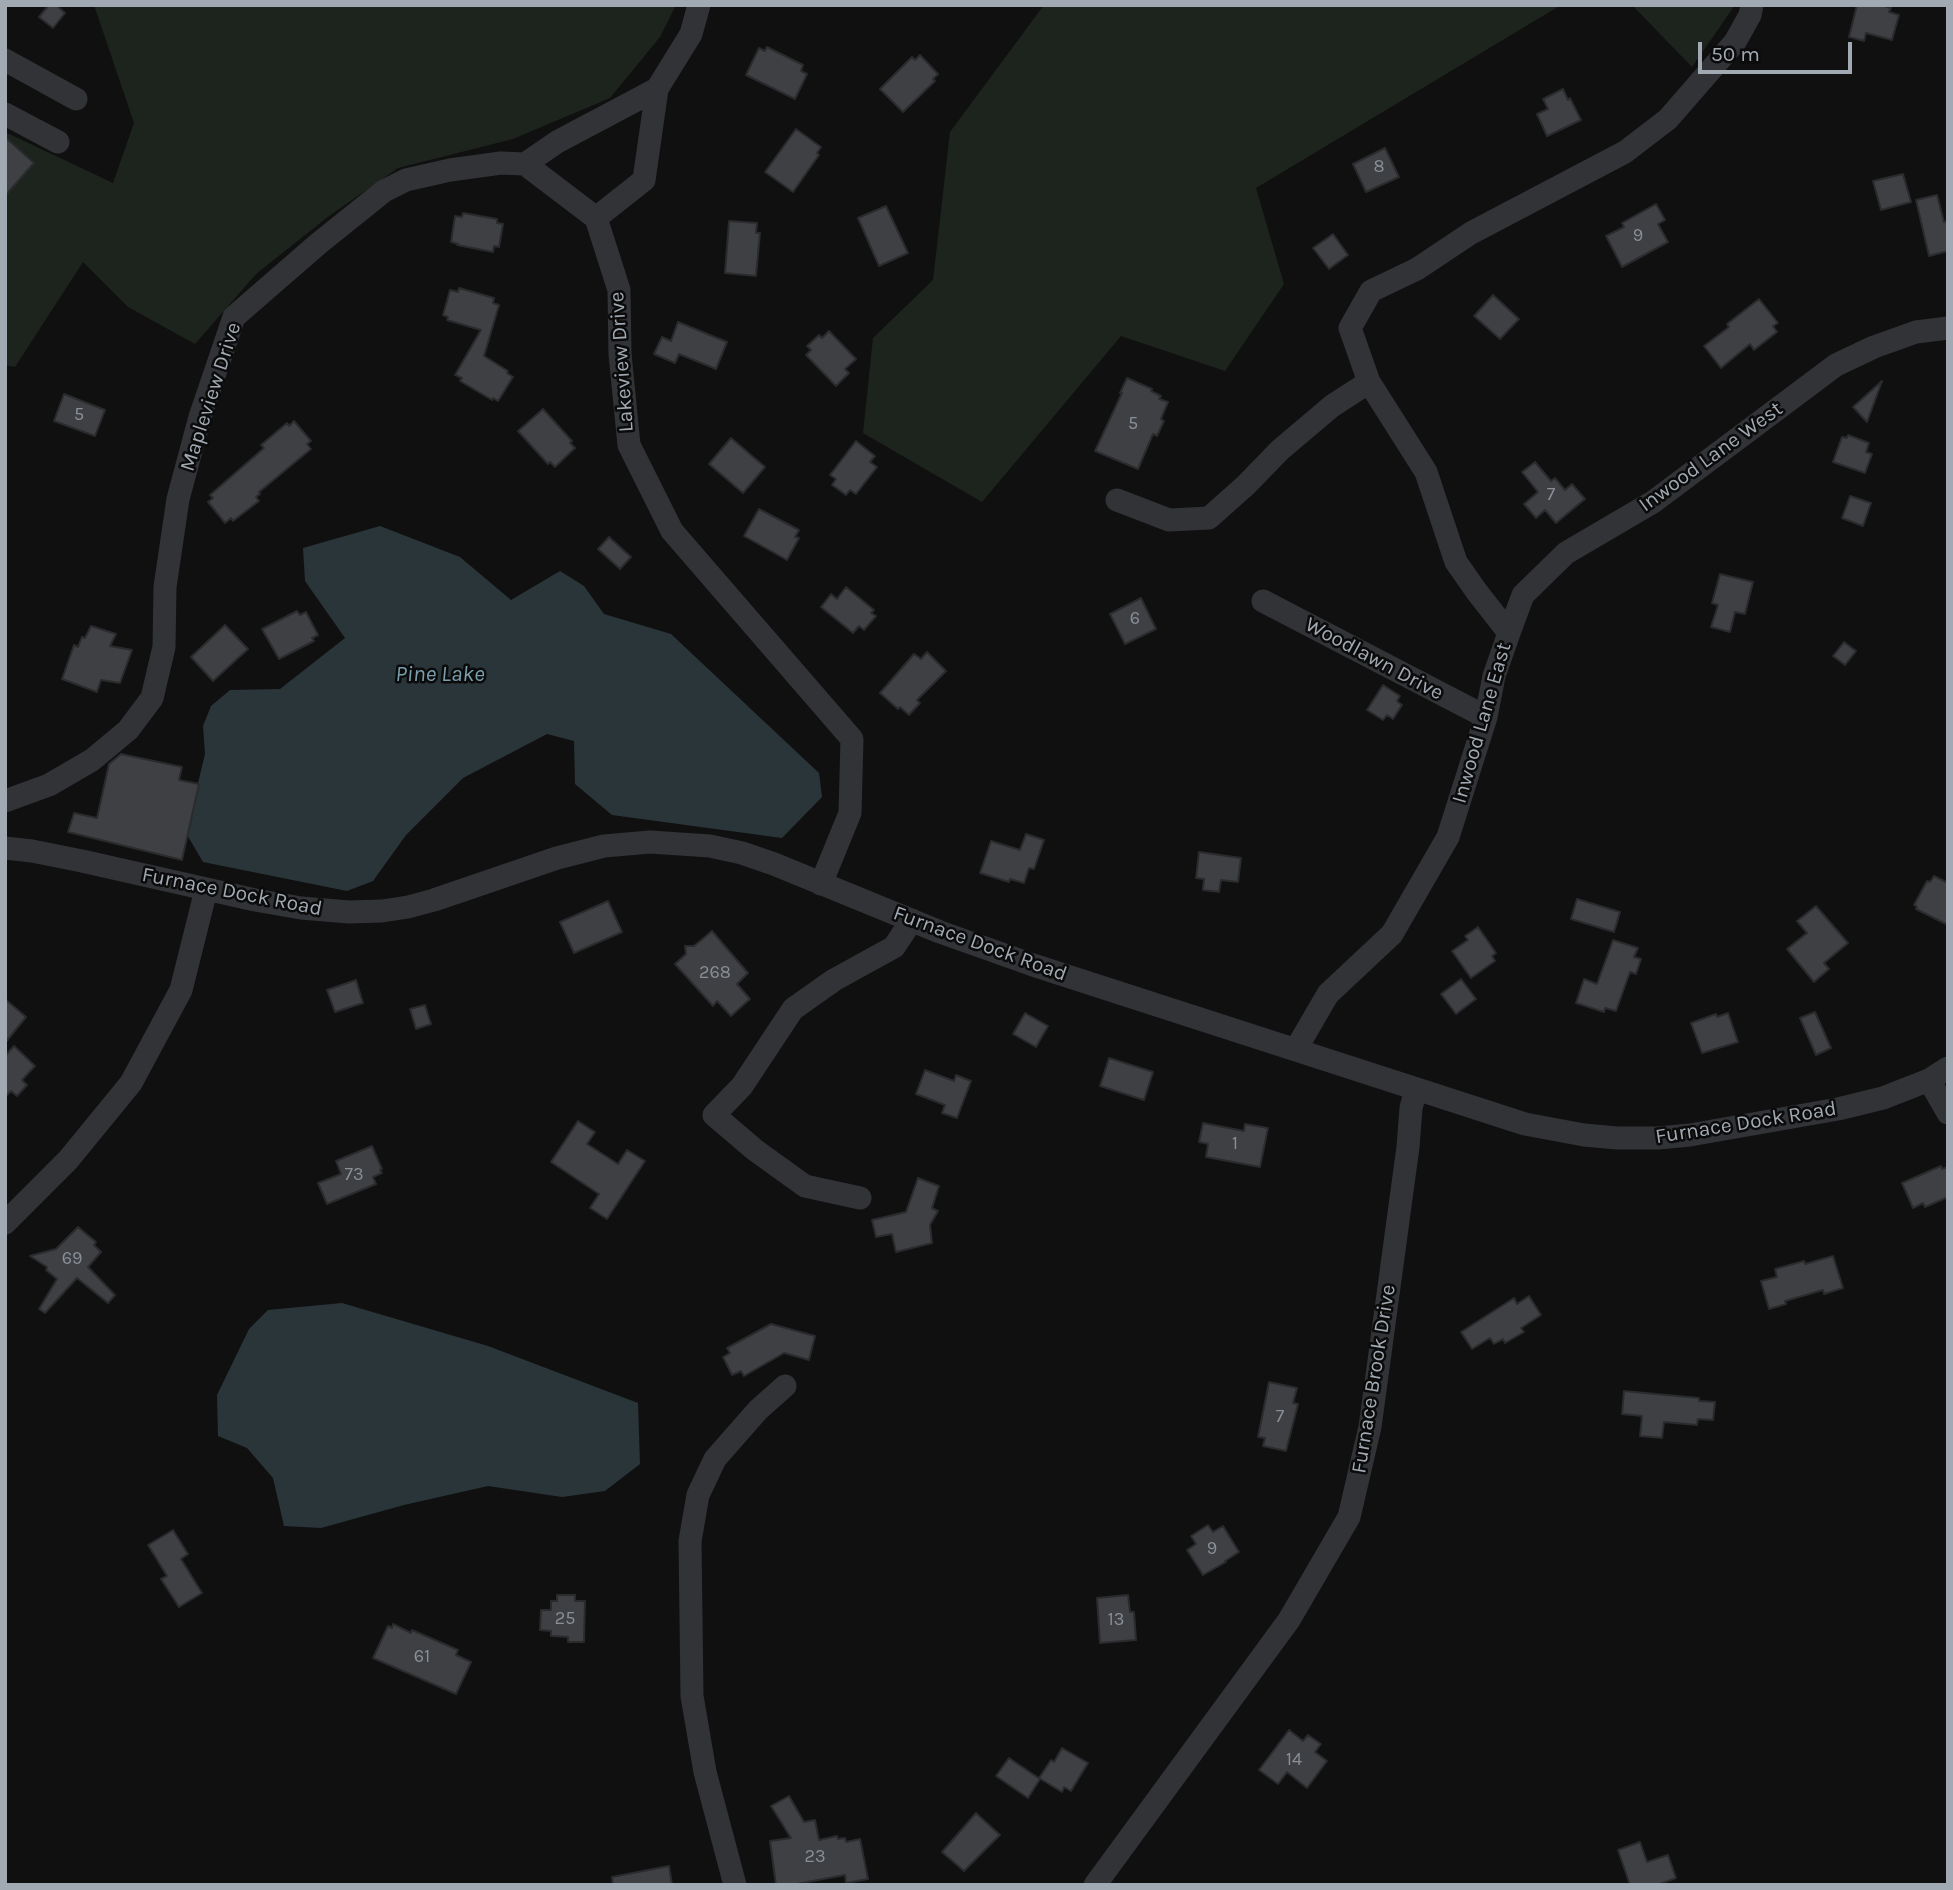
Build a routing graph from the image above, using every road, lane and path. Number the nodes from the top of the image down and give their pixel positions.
1 (699, 5) edge
2 (1752, 5) edge
3 (5, 60) edge
4 (657, 89) junction
5 (76, 99) dead end
6 (5, 114) edge
7 (58, 142) dead end
8 (525, 164) junction
9 (596, 218) junction
10 (1948, 328) edge
11 (1369, 383) junction
12 (1117, 500) dead end
13 (1263, 601) dead end
14 (1508, 633) junction
15 (1486, 717) junction
16 (5, 801) edge
17 (5, 848) edge
18 (821, 884) junction
19 (206, 890) junction
20 (912, 920) junction
21 (1296, 1049) junction
22 (1938, 1074) edge
23 (1416, 1089) junction
24 (1948, 1113) edge
25 (860, 1198) dead end
26 (5, 1223) edge
27 (785, 1386) dead end
28 (735, 1885) edge
29 (1095, 1885) edge

1 - 4 street
2 - 11 street, Inwood Lane East
3 - 5 street
4 - 8 street
4 - 9 street
6 - 7 street
8 - 9 street
8 - 16 street, Mapleview Drive
9 - 18 street, Lakeview Drive
10 - 14 street, Inwood Lane West
11 - 12 street
11 - 14 street, Inwood Lane East
13 - 15 street, Woodlawn Drive
14 - 15 street, Inwood Lane East
15 - 21 street, Inwood Lane East
17 - 19 street, Furnace Dock Road
18 - 19 street, Furnace Dock Road
18 - 20 street, Furnace Dock Road
19 - 26 street
20 - 21 street, Furnace Dock Road
20 - 25 street
21 - 23 street, Furnace Dock Road
22 - 23 street, Furnace Dock Road
22 - 24 street
23 - 29 street, Furnace Brook Drive
27 - 28 street

